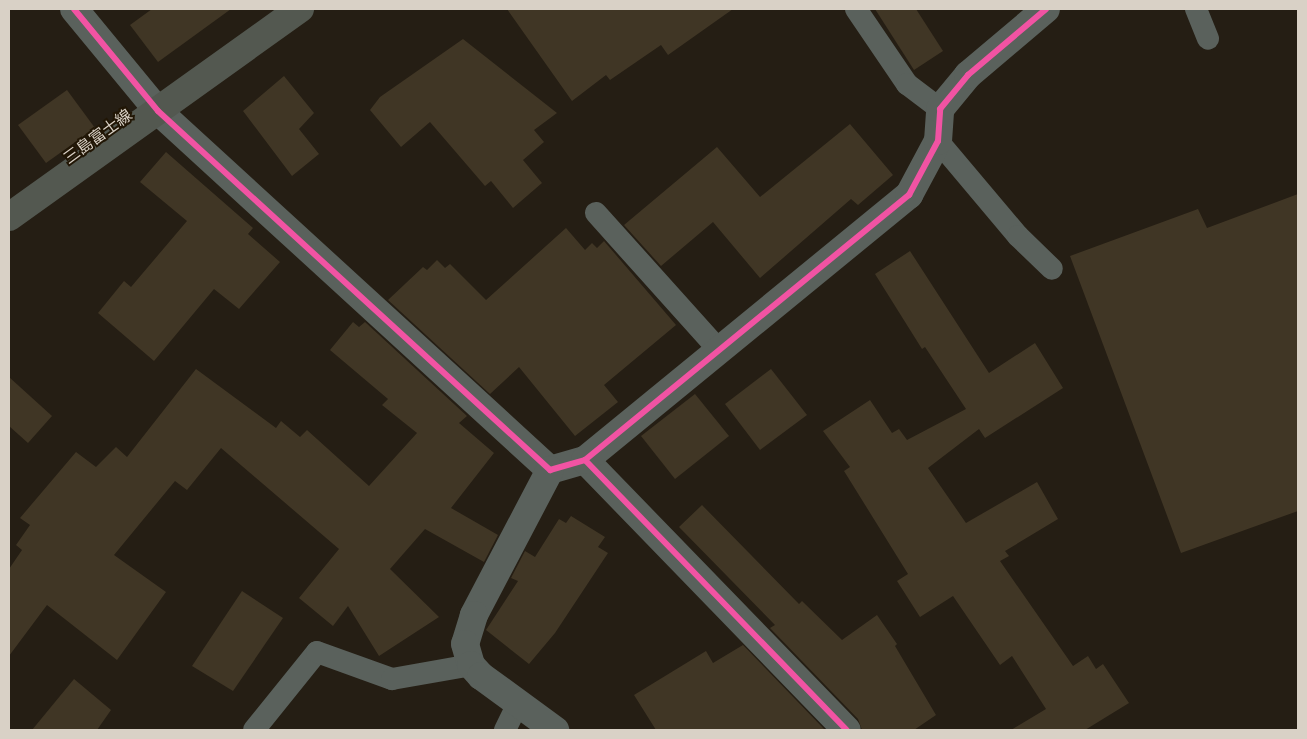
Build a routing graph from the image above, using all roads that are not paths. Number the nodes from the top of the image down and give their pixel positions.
1 (74, 9) edge
2 (300, 9) edge
3 (856, 9) edge
4 (1046, 9) edge
5 (1196, 9) edge
6 (1208, 38) dead end
7 (940, 109) junction
8 (158, 111) junction
9 (938, 141) junction
10 (596, 213) dead end
11 (9, 217) edge
12 (1052, 269) dead end
13 (719, 350) junction
14 (585, 460) junction
15 (550, 470) junction
16 (471, 664) junction
17 (518, 703) junction
18 (254, 730) edge
19 (505, 730) edge
20 (556, 730) edge
21 (847, 730) edge

1 - 8 street
2 - 8 main road, 三島富士線
3 - 7 lane
4 - 7 street
5 - 6 lane
7 - 9 street
8 - 11 main road, 三島富士線
8 - 15 street
9 - 12 lane
9 - 13 street
10 - 13 lane
13 - 14 street
14 - 15 street
14 - 21 street
15 - 16 street
16 - 17 street
16 - 18 lane
17 - 19 lane
17 - 20 street

